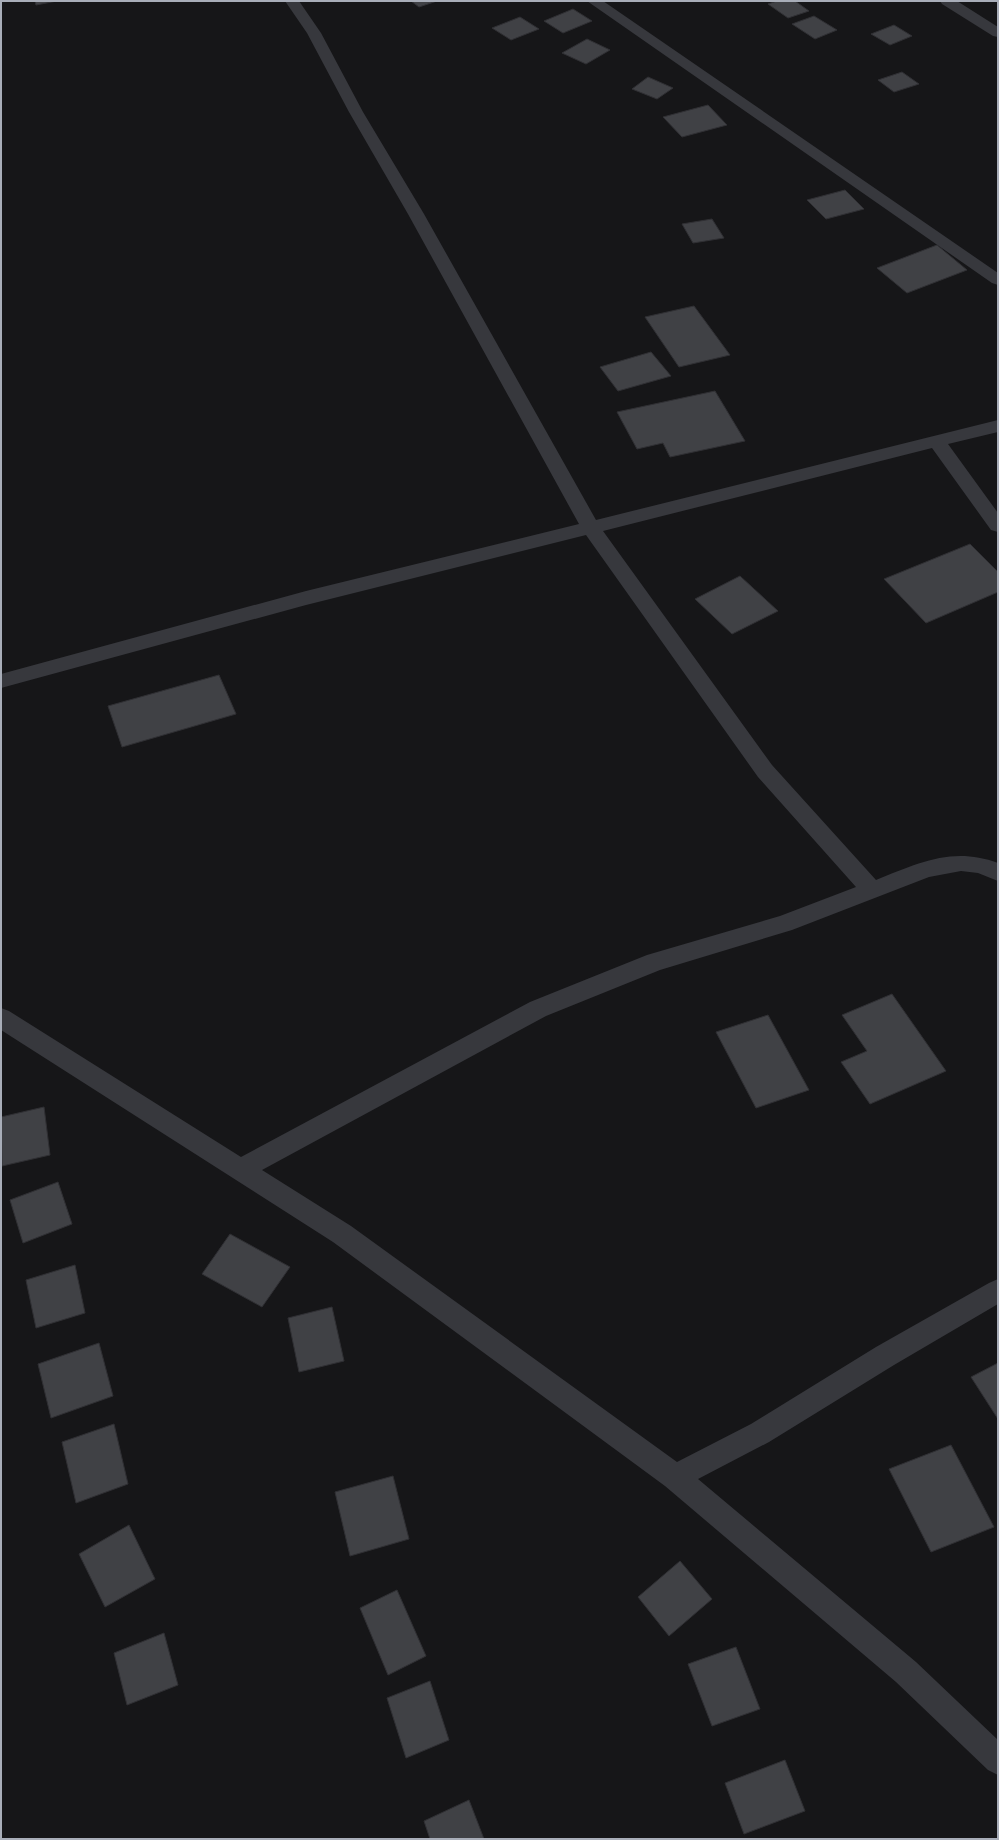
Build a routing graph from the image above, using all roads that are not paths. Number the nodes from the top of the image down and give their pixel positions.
1 (292, 1) edge
2 (594, 1) edge
3 (947, 1) edge
4 (998, 33) edge
5 (998, 280) edge
6 (998, 426) edge
7 (937, 442) junction
8 (998, 526) edge
9 (591, 528) junction
10 (1, 682) edge
11 (998, 872) edge
12 (872, 890) junction
13 (1, 1018) edge
14 (240, 1170) junction
15 (998, 1291) edge
16 (675, 1477) junction
17 (998, 1760) edge

1 - 9 street
2 - 5 street
3 - 4 street
6 - 7 street
7 - 8 street
7 - 9 street
9 - 10 street
9 - 12 street
11 - 12 street
12 - 14 street
13 - 14 street
14 - 16 street
15 - 16 street
16 - 17 street

